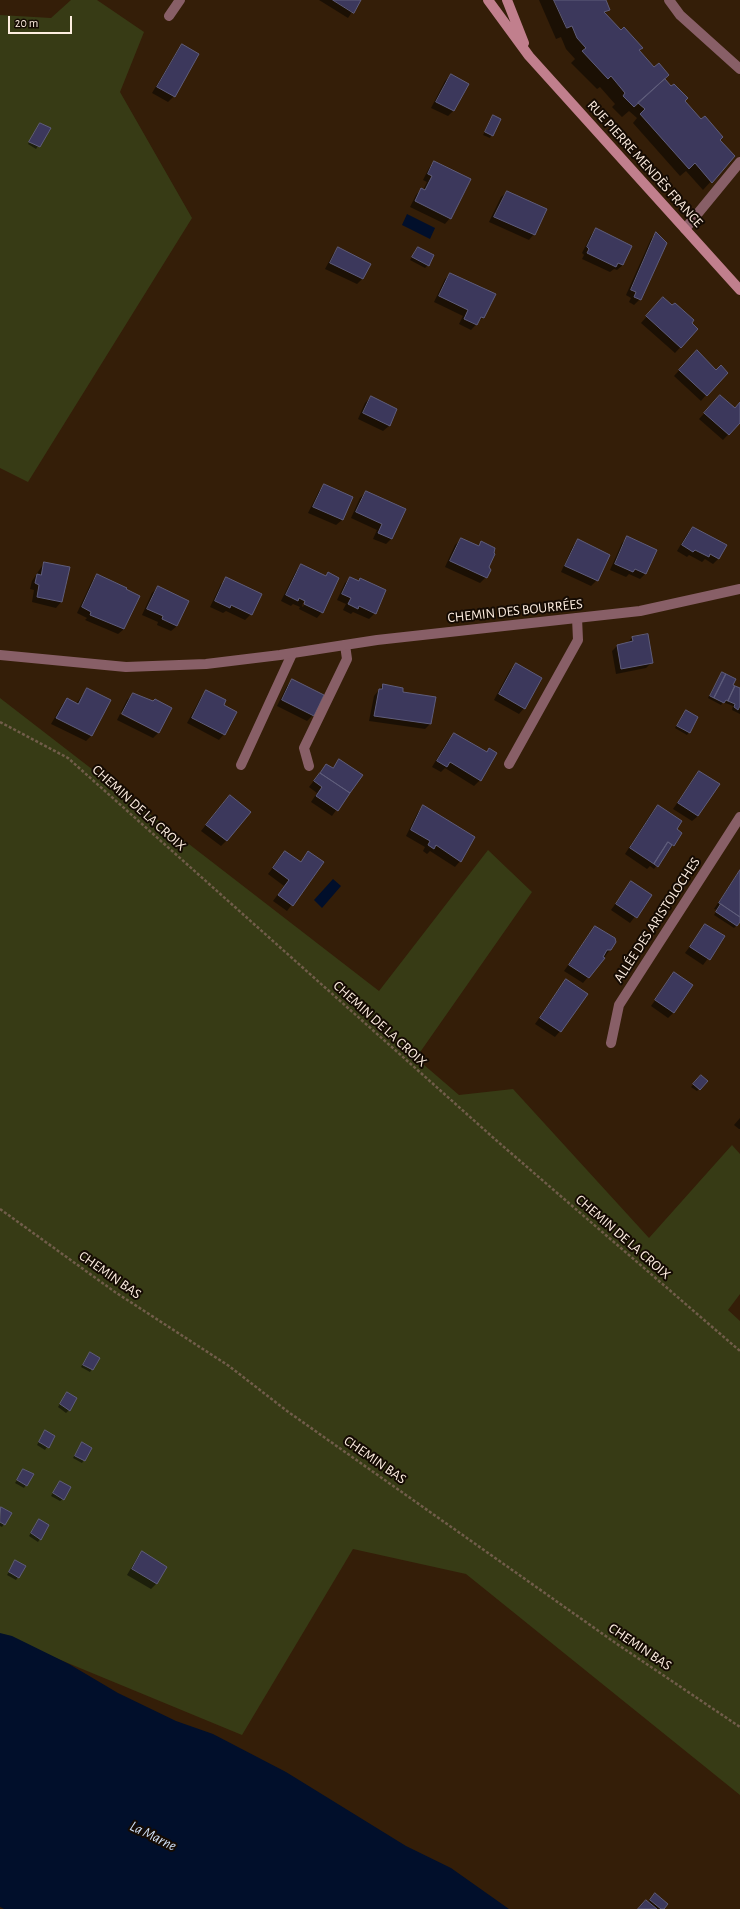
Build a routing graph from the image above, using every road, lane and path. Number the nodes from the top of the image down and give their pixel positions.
1 (180, 0) edge
2 (488, 0) edge
3 (507, 0) edge
4 (669, 0) edge
5 (169, 16) dead end
6 (529, 56) junction
7 (740, 69) edge
8 (740, 162) edge
9 (685, 229) junction
10 (740, 290) edge
11 (740, 589) edge
12 (577, 618) junction
13 (345, 645) junction
14 (292, 654) junction
15 (0, 655) edge
16 (0, 722) edge
17 (509, 764) dead end
18 (241, 765) dead end
19 (309, 766) dead end
20 (740, 816) edge
21 (611, 1043) dead end
22 (0, 1209) edge
23 (740, 1351) edge
24 (740, 1727) edge

1 - 5 street
2 - 6 street, RUE PIERRE MENDÈS FRANCE
3 - 6 street, RUE PIERRE MENDÈS FRANCE
4 - 7 street
6 - 9 street, RUE PIERRE MENDÈS FRANCE
8 - 9 street
9 - 10 street, RUE PIERRE MENDÈS FRANCE
11 - 12 street, CHEMIN DES BOURRÉES
12 - 13 street, CHEMIN DES BOURRÉES
12 - 17 street
13 - 14 street, CHEMIN DES BOURRÉES
13 - 19 street
14 - 15 street, CHEMIN DES BOURRÉES
14 - 18 street
16 - 23 path, CHEMIN DE LA CROIX
20 - 21 street, ALLÉE DES ARISTOLOCHES
22 - 24 path, CHEMIN BAS

